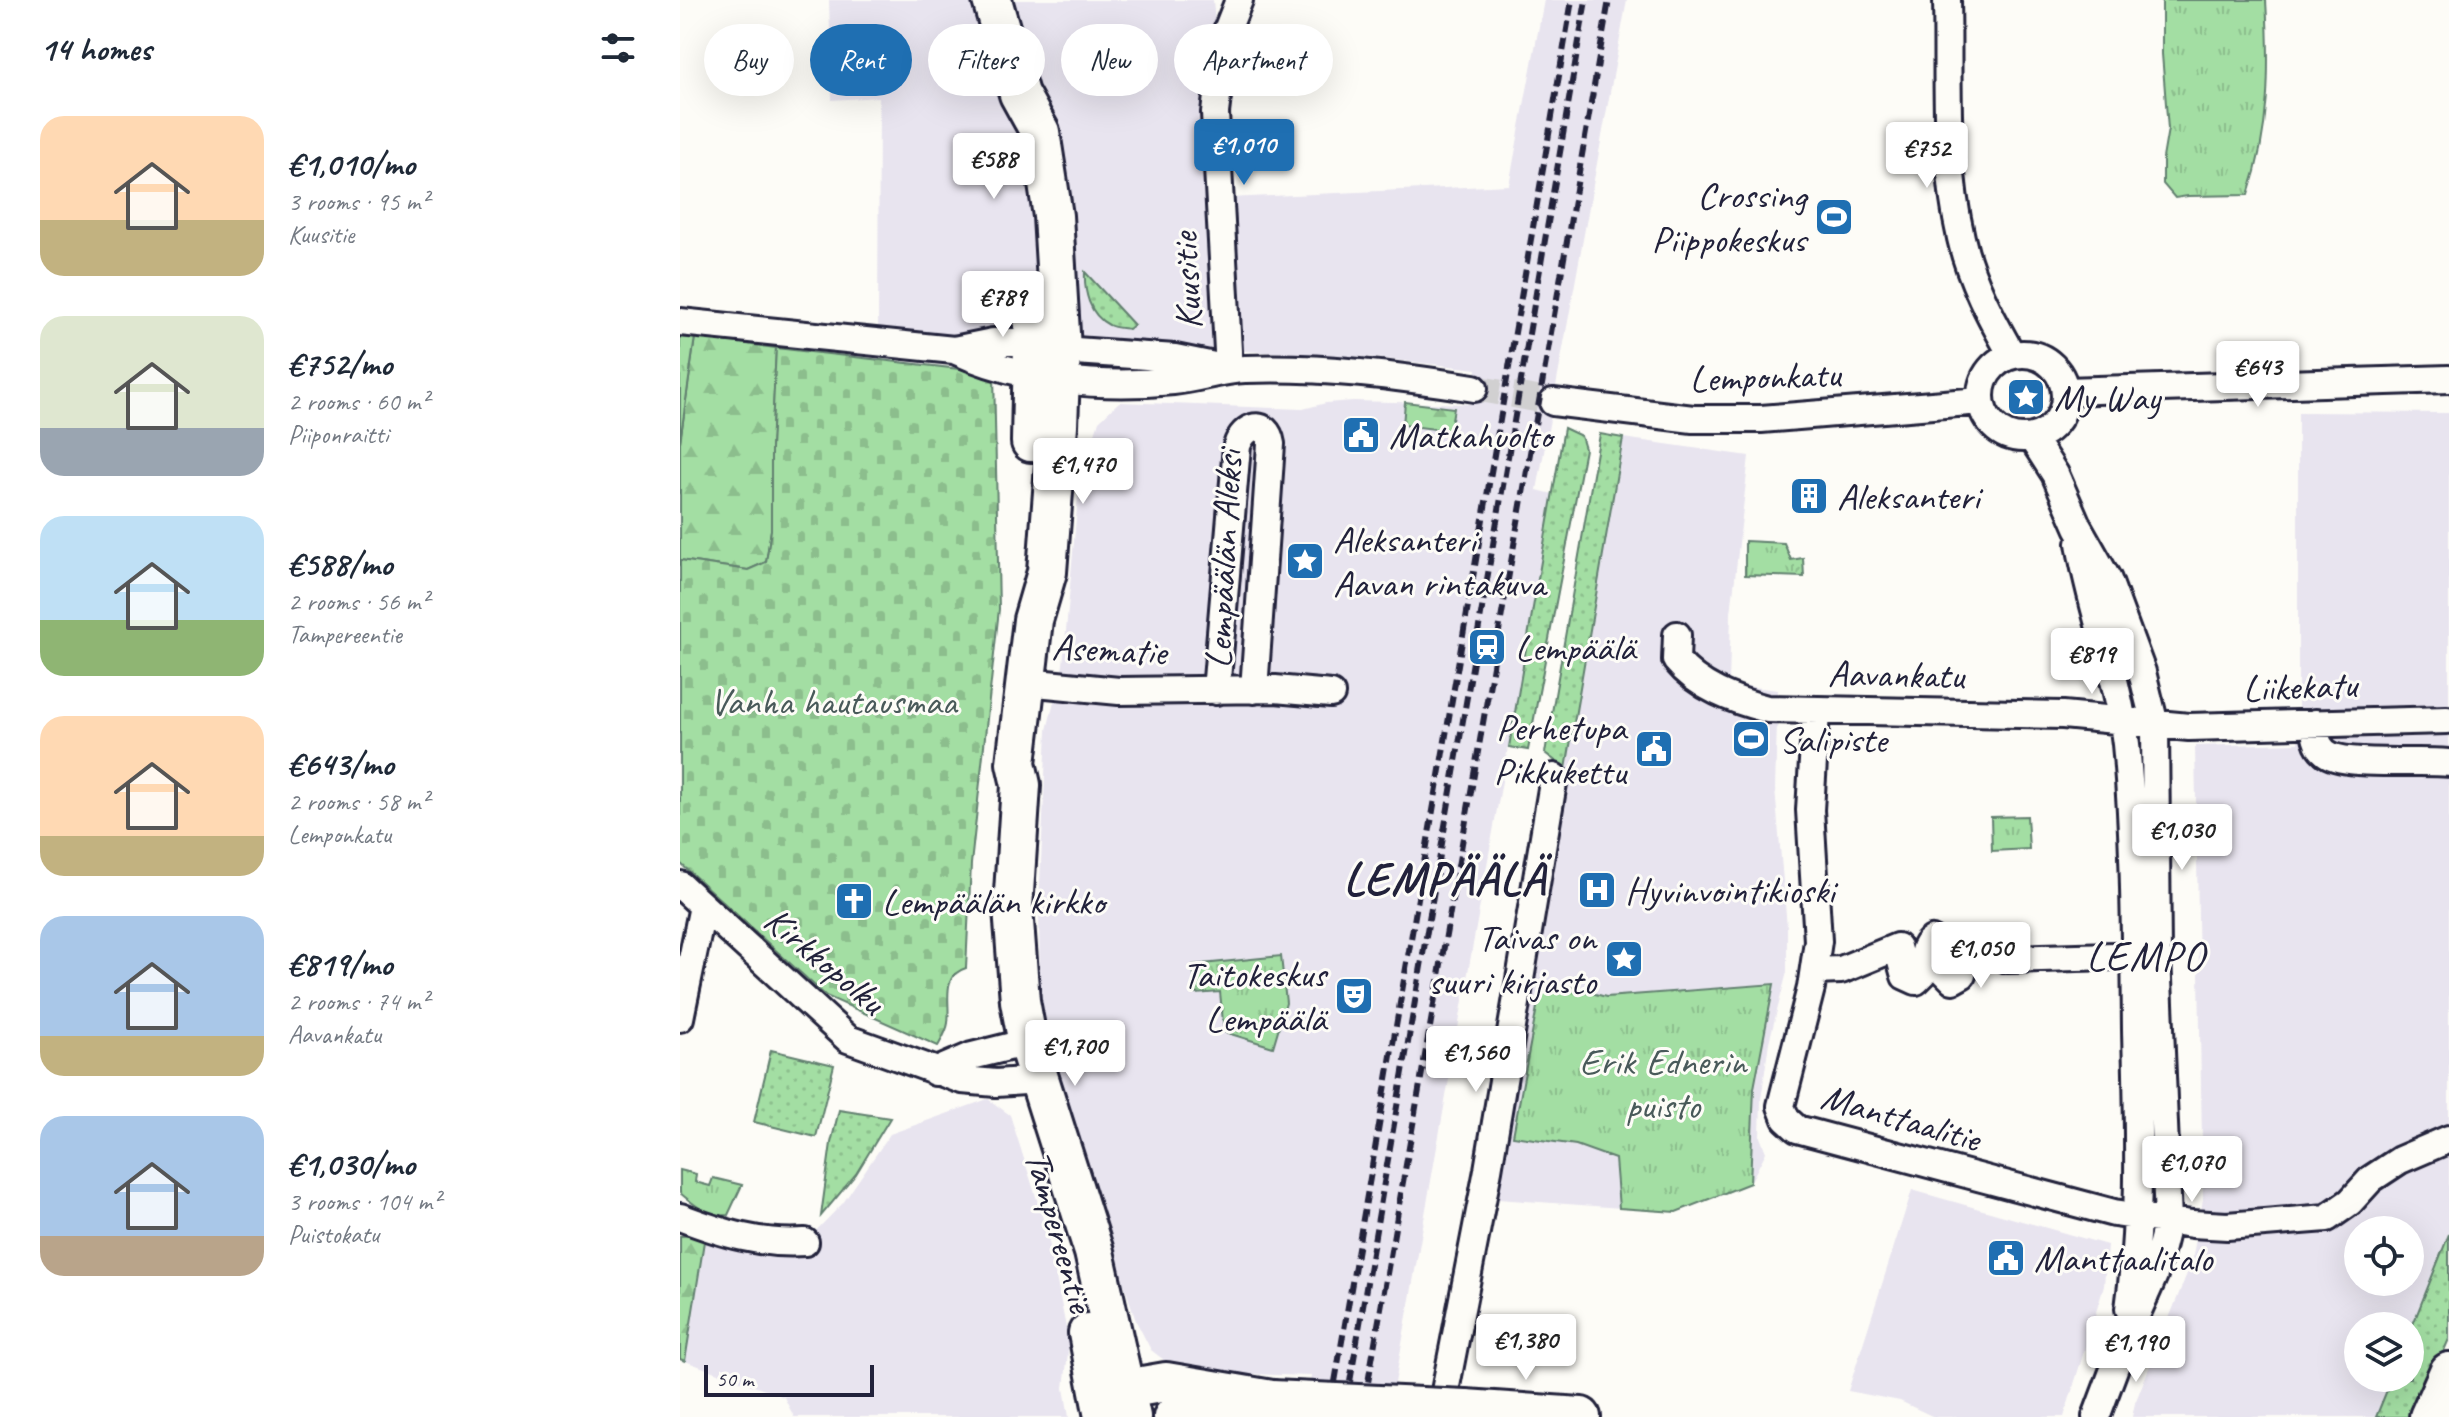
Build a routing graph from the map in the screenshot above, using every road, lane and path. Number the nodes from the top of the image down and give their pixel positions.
1 (992, 0) edge
2 (1239, 0) edge
3 (1947, 0) edge
4 (680, 322) edge
5 (2012, 355) junction
6 (1047, 362) junction
7 (1229, 369) junction
8 (2449, 379) edge
9 (1474, 388) tunnel mouth
10 (2065, 391) junction
11 (1981, 401) junction
12 (1553, 402) tunnel mouth
13 (2032, 438) junction
14 (2078, 527) junction
15 (1677, 635) dead end
16 (1026, 682) junction
17 (1254, 690) junction
18 (1216, 691) junction
19 (1331, 694) dead end
20 (1816, 712) junction
21 (2122, 720) junction
22 (2447, 720) edge
23 (2315, 723) junction
24 (2155, 725) junction
25 (2449, 763) edge
26 (1554, 777) dead end
27 (680, 885) edge
28 (703, 906) junction
29 (2146, 955) junction
30 (1814, 971) junction
31 (680, 1018) edge
32 (1022, 1063) junction
33 (935, 1072) junction
34 (2449, 1139) edge
35 (680, 1217) edge
36 (2139, 1218) junction
37 (2168, 1220) junction
38 (805, 1242) dead end
39 (2125, 1340) junction
40 (2449, 1372) edge
41 (1272, 1400) junction
42 (1115, 1404) edge
43 (1453, 1413) edge
44 (2098, 1415) edge
45 (1173, 1417) edge
46 (1581, 1417) edge
47 (2429, 1417) edge

1 - 6 main road, Tampereentie
2 - 7 street, Kuusitie
3 - 5 street
4 - 6 street
5 - 10 street
5 - 11 street
6 - 7 street
6 - 16 main road, Tampereentie
7 - 9 street
8 - 10 street
10 - 13 street
11 - 12 street, Lemponkatu
11 - 13 street
13 - 14 street
14 - 21 street
14 - 24 street
15 - 20 street, Aavankatu
16 - 18 street, Asematie
16 - 32 main road, Tampereentie
17 - 18 street, Asematie
17 - 18 street, Lempäälän Aleksi
17 - 19 street, Asematie
20 - 21 street, Aavankatu
20 - 30 street, Manttaalitie
21 - 24 street, Aavankatu
21 - 29 street
22 - 23 street, Liikekatu
23 - 24 street, Liikekatu
23 - 25 street
24 - 29 street
26 - 43 street
27 - 28 street, Kirkkopolku
28 - 31 street
28 - 33 street, Kirkkopolku
29 - 30 street
29 - 36 street
29 - 37 street
30 - 36 street, Manttaalitie
32 - 33 street
32 - 33 street, Kirkkopolku
32 - 42 main road, Tampereentie
34 - 37 street, Manttaalitie
35 - 38 street
36 - 37 street, Manttaalitie
36 - 39 street
37 - 39 street
39 - 44 street
40 - 47 main road
41 - 42 main road
41 - 43 main road, bridge
41 - 45 main road
43 - 46 main road

